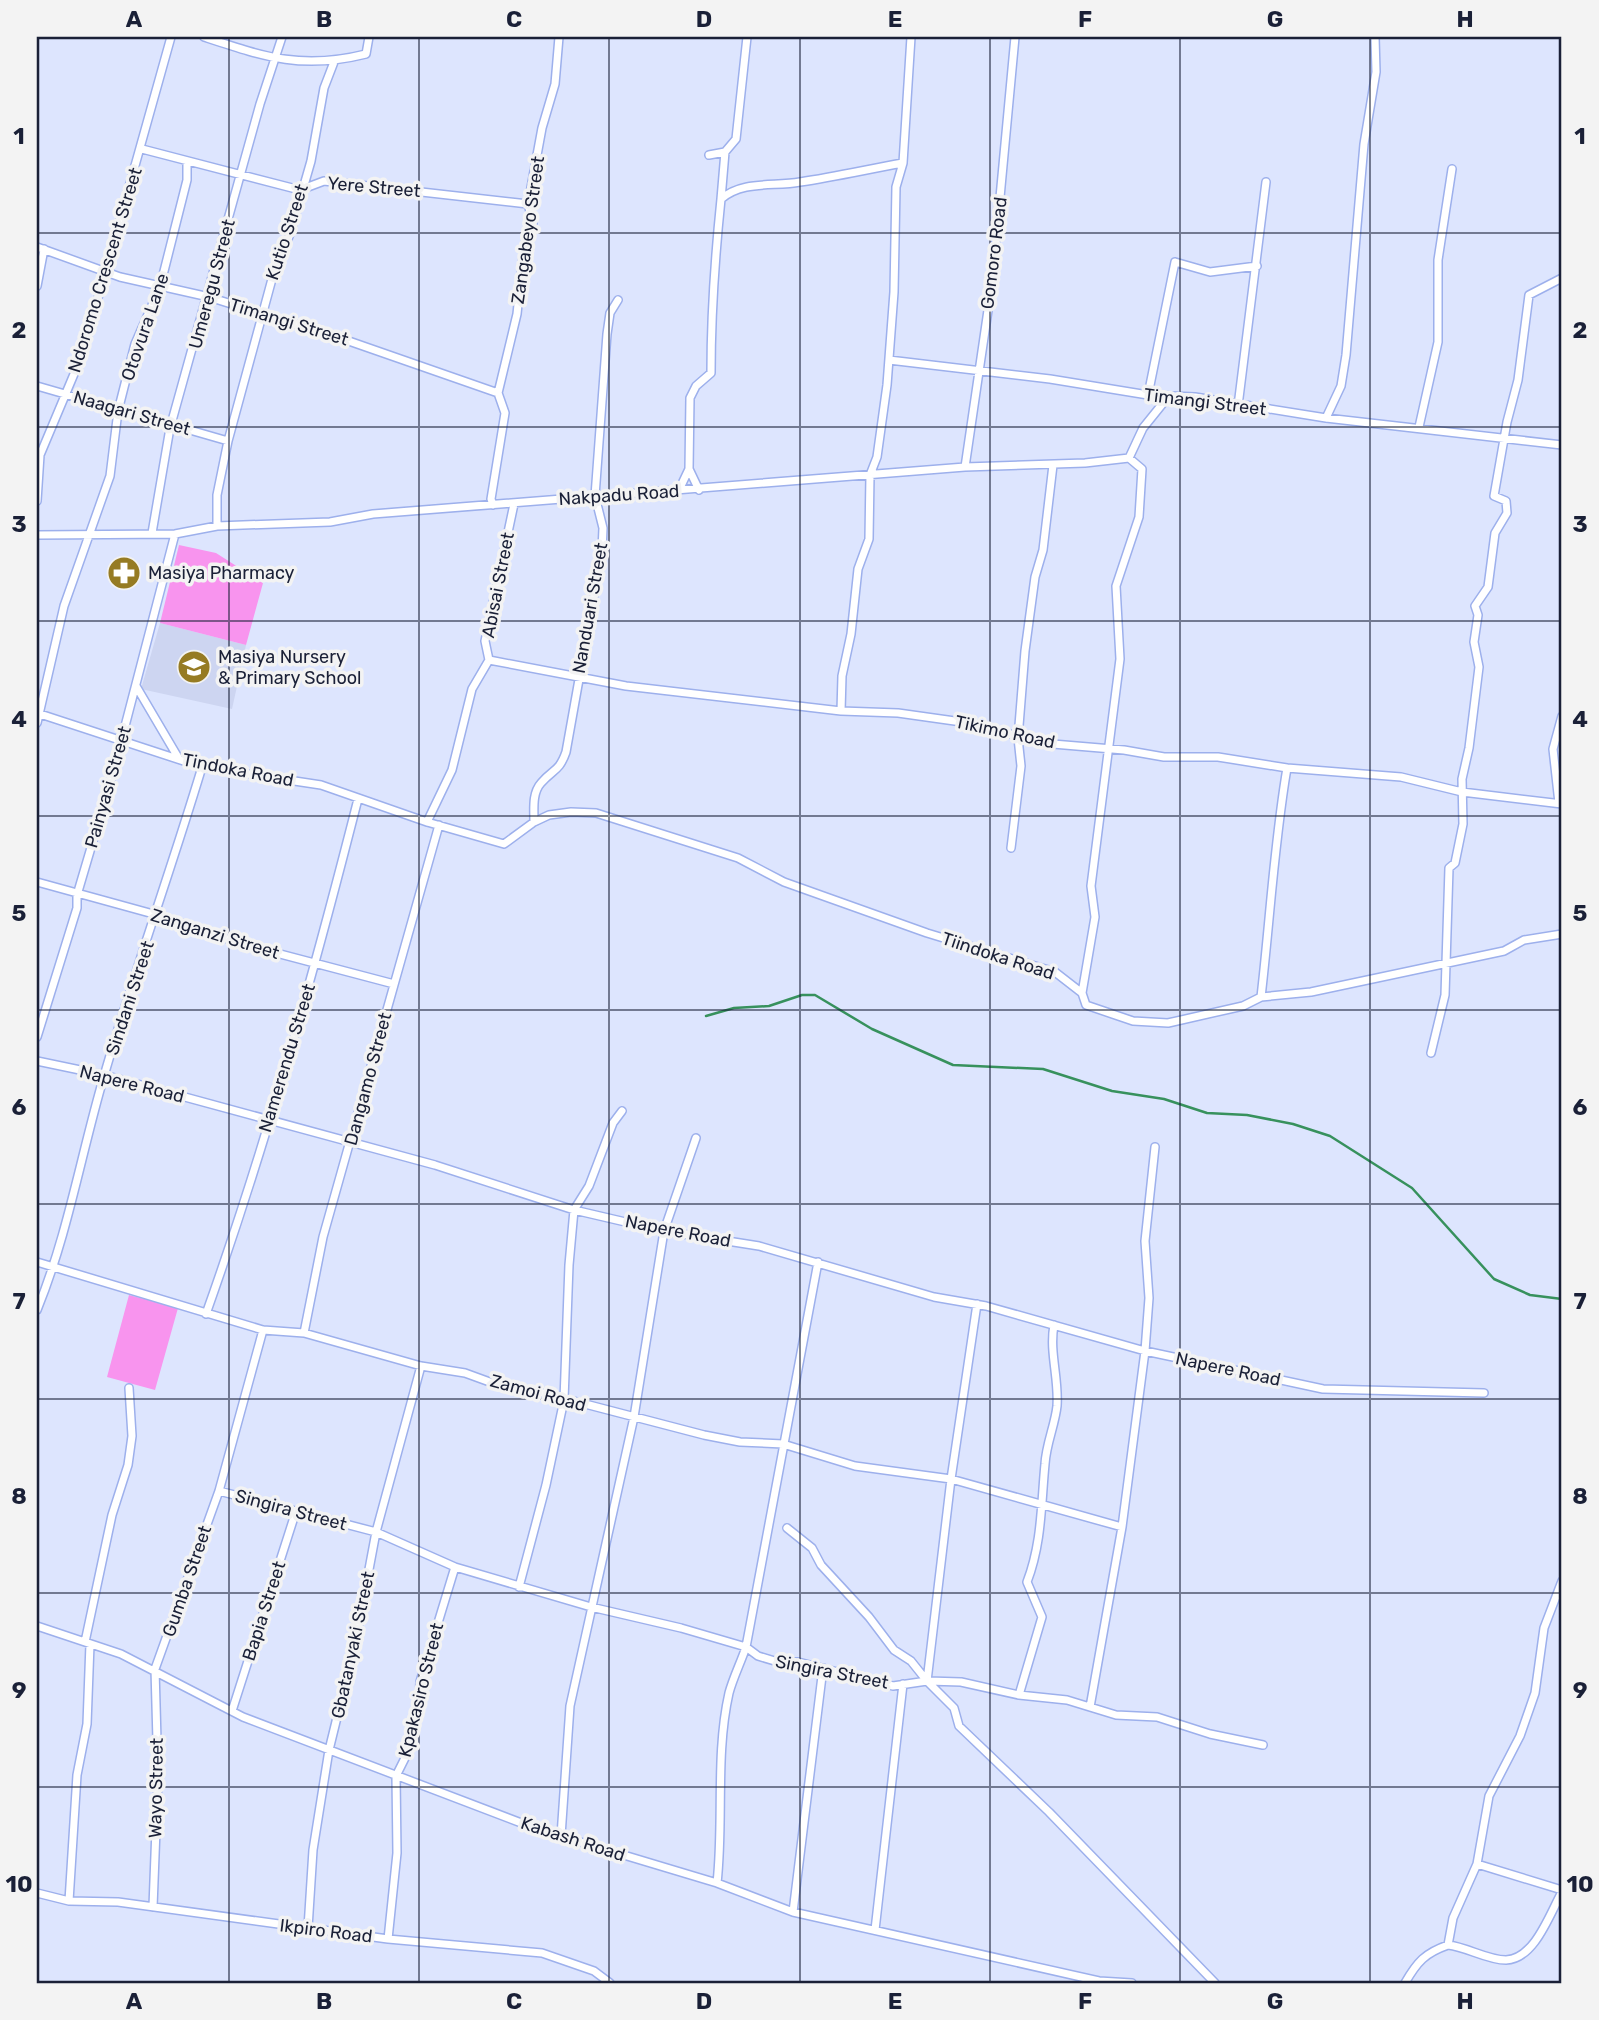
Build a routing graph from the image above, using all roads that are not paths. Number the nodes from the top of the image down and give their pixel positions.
1 (171, 37) edge
2 (204, 37) edge
3 (282, 37) edge
4 (369, 37) edge
5 (559, 37) edge
6 (747, 37) edge
7 (911, 37) edge
8 (1015, 37) edge
9 (1375, 37) edge
10 (277, 59) junction
11 (334, 62) junction
12 (142, 149) junction
13 (725, 152) junction
14 (187, 162) junction
15 (903, 163) junction
16 (722, 165) junction
17 (1452, 169) dead end
18 (241, 174) junction
19 (1266, 182) dead end
20 (300, 190) junction
21 (721, 199) junction
22 (528, 204) junction
23 (40, 248) edge
24 (1257, 266) junction
25 (104, 269) junction
26 (1562, 278) edge
27 (37, 286) edge
28 (160, 287) junction
29 (209, 297) junction
30 (618, 300) dead end
31 (261, 314) junction
32 (889, 360) junction
33 (978, 372) junction
34 (37, 386) edge
35 (498, 393) junction
36 (66, 394) junction
37 (1149, 395) junction
38 (1168, 397) junction
39 (1238, 406) junction
40 (118, 411) junction
41 (1326, 418) junction
42 (173, 424) junction
43 (1419, 427) junction
44 (1505, 439) junction
45 (228, 441) junction
46 (1562, 445) edge
47 (39, 454) edge
48 (1129, 458) junction
49 (1053, 465) junction
50 (965, 467) junction
51 (689, 468) junction
52 (870, 475) junction
53 (679, 490) junction
54 (699, 490) junction
55 (595, 496) junction
56 (37, 500) edge
57 (514, 504) junction
58 (494, 505) junction
59 (217, 526) junction
60 (91, 533) junction
61 (152, 533) junction
62 (175, 534) junction
63 (37, 535) edge
64 (489, 660) junction
65 (577, 679) junction
66 (136, 686) junction
67 (841, 711) junction
68 (37, 713) edge
69 (1562, 716) edge
70 (37, 723) edge
71 (1018, 738) junction
72 (121, 740) junction
73 (1109, 748) junction
74 (179, 759) junction
75 (202, 767) junction
76 (1287, 768) junction
77 (1462, 792) junction
78 (358, 799) junction
79 (1561, 803) edge
80 (427, 822) junction
81 (534, 822) junction
82 (439, 825) junction
83 (1011, 848) dead end
84 (37, 882) edge
85 (76, 895) junction
86 (157, 915) junction
87 (1562, 934) edge
88 (316, 963) junction
89 (1446, 963) junction
90 (394, 984) junction
91 (1082, 993) junction
92 (1261, 997) junction
93 (37, 1037) edge
94 (1432, 1053) dead end
95 (37, 1061) edge
96 (104, 1076) junction
97 (622, 1111) dead end
98 (268, 1120) junction
99 (696, 1138) dead end
100 (351, 1142) junction
101 (1155, 1147) dead end
102 (574, 1210) junction
103 (664, 1231) junction
104 (37, 1262) edge
105 (818, 1262) junction
106 (54, 1267) junction
107 (977, 1304) junction
108 (37, 1310) edge
109 (206, 1314) junction
110 (1054, 1325) junction
111 (263, 1330) junction
112 (304, 1333) junction
113 (1145, 1351) junction
114 (421, 1366) junction
115 (129, 1388) dead end
116 (1484, 1393) dead end
117 (564, 1400) junction
118 (634, 1418) junction
119 (783, 1444) junction
120 (951, 1479) junction
121 (219, 1491) junction
122 (1044, 1505) junction
123 (296, 1511) junction
124 (1122, 1527) junction
125 (787, 1528) dead end
126 (376, 1532) junction
127 (455, 1567) junction
128 (1562, 1581) edge
129 (519, 1587) junction
130 (591, 1607) junction
131 (37, 1626) edge
132 (88, 1643) junction
133 (746, 1647) junction
134 (823, 1668) junction
135 (155, 1669) junction
136 (927, 1681) junction
137 (903, 1684) junction
138 (1019, 1695) junction
139 (1090, 1707) junction
140 (232, 1711) junction
141 (1263, 1745) dead end
142 (329, 1750) junction
143 (397, 1776) junction
144 (561, 1836) junction
145 (1477, 1864) junction
146 (717, 1883) junction
147 (1562, 1891) edge
148 (37, 1893) edge
149 (69, 1901) junction
150 (153, 1907) junction
151 (793, 1912) junction
152 (308, 1928) junction
153 (875, 1930) junction
154 (388, 1940) junction
155 (1448, 1945) junction
156 (1099, 1982) edge
157 (610, 1983) edge
158 (1132, 1983) edge
159 (1215, 1983) edge
160 (1405, 1983) edge

1 - 12 street, Ndoromo Crescent Street
2 - 10 street
3 - 10 street, Umeregu Street
4 - 11 street
5 - 22 street, Zangabeyo Street
6 - 13 street
7 - 15 street
8 - 33 street, Gomoro Road
9 - 41 street
10 - 11 street
10 - 18 street, Umeregu Street
11 - 20 street, Kutio Street
12 - 14 street, Yere Street
12 - 25 street, Ndoromo Crescent Street
13 - 16 street
13 - 16 street
14 - 18 street, Yere Street
14 - 28 street, Otovura Lane
15 - 21 street
15 - 32 street
16 - 21 street
17 - 43 street
18 - 20 street, Yere Street
18 - 29 street, Umeregu Street
19 - 24 street
20 - 22 street, Yere Street
20 - 31 street, Kutio Street
21 - 51 street
22 - 35 street, Zangabeyo Street
23 - 25 street, Timangi Street
23 - 27 street
24 - 37 street
24 - 39 street
25 - 28 street, Timangi Street
25 - 36 street, Ndoromo Crescent Street
26 - 44 street
28 - 29 street, Timangi Street
28 - 40 street, Otovura Lane
29 - 31 street, Timangi Street
29 - 42 street, Umeregu Street
30 - 55 street, Nanduari Street
31 - 35 street, Timangi Street
31 - 45 street, Kutio Street
32 - 33 street, Timangi Street
32 - 52 street
33 - 37 street, Timangi Street
33 - 50 street, Gomoro Road
34 - 36 street, Naagari Street
35 - 58 street, Zangabeyo Street
36 - 40 street, Naagari Street
36 - 47 street, Ndoromo Crescent Street
37 - 38 street, Timangi Street
38 - 39 street, Timangi Street
38 - 48 street
39 - 41 street, Timangi Street
40 - 42 street, Naagari Street
40 - 60 street, Otovura Lane
41 - 43 street, Timangi Street
42 - 45 street, Naagari Street
42 - 61 street, Umeregu Street
43 - 44 street, Timangi Street
44 - 46 street, Timangi Street
44 - 77 street
45 - 59 street, Kutio Street
47 - 56 street, Ndoromo Crescent Street
48 - 49 street, Nakpadu Road
48 - 73 street
49 - 50 street, Nakpadu Road
49 - 71 street
50 - 52 street, Nakpadu Road
51 - 53 street
51 - 54 street
52 - 54 street, Nakpadu Road
52 - 67 street
53 - 54 street, Nakpadu Road
53 - 55 street, Nakpadu Road
55 - 57 street, Nakpadu Road
55 - 65 street, Nanduari Street
57 - 58 street, Nakpadu Road
57 - 64 street, Abisai Street
58 - 59 street, Nakpadu Road
59 - 62 street, Nakpadu Road
60 - 61 street, Nakpadu Road
60 - 63 street, Nakpadu Road
60 - 68 street, Otovura Lane
61 - 62 street, Nakpadu Road
62 - 66 street, Painyasi Street
64 - 65 street, Tikimo Road
64 - 80 street, Abisai Street
65 - 67 street, Tikimo Road
65 - 81 street, Nanduari Street
66 - 72 street, Painyasi Street
66 - 74 street
67 - 71 street, Tikimo Road
68 - 70 street, Otovura Lane
68 - 72 street, Tindoka Road
69 - 79 street
71 - 73 street, Tikimo Road
71 - 83 street
72 - 74 street, Tindoka Road
72 - 85 street, Painyasi Street
73 - 76 street, Tikimo Road
73 - 91 street
74 - 75 street, Tindoka Road
75 - 78 street, Tindoka Road
75 - 86 street, Sindani Street
76 - 77 street, Tikimo Road
76 - 92 street
77 - 79 street, Tikimo Road
77 - 89 street
78 - 80 street, Tindoka Road
78 - 88 street, Namerendu Street
80 - 82 street, Tindoka Road
81 - 82 street, Tiindoka Road
81 - 91 street, Tiindoka Road
82 - 90 street, Dangamo Street
84 - 85 street, Zanganzi Street
85 - 86 street, Zanganzi Street
85 - 93 street, Painyasi Street
86 - 88 street, Zanganzi Street
86 - 96 street, Sindani Street
87 - 89 street, Tiindoka Road
88 - 90 street, Zanganzi Street
88 - 98 street, Namerendu Street
89 - 92 street, Tiindoka Road
89 - 94 street
90 - 100 street, Dangamo Street
91 - 92 street, Tiindoka Road
95 - 96 street, Napere Road
96 - 98 street, Napere Road
96 - 106 street, Sindani Street
97 - 102 street
98 - 100 street, Napere Road
98 - 109 street, Namerendu Street
99 - 103 street
100 - 102 street, Napere Road
100 - 112 street, Dangamo Street
101 - 113 street
102 - 103 street, Napere Road
102 - 117 street
103 - 105 street, Napere Road
103 - 118 street
104 - 106 street, Zamoi Road
105 - 107 street, Napere Road
105 - 119 street
106 - 108 street, Sindani Street
106 - 109 street, Zamoi Road
107 - 110 street, Napere Road
107 - 120 street
109 - 111 street, Zamoi Road
110 - 113 street, Napere Road
110 - 122 street
111 - 112 street, Zamoi Road
111 - 121 street, Gumba Street
112 - 114 street, Zamoi Road
113 - 116 street, Napere Road
113 - 124 street
114 - 117 street, Zamoi Road
114 - 126 street, Gbatanyaki Street
115 - 132 street
117 - 118 street, Zamoi Road
117 - 129 street
118 - 119 street, Zamoi Road
118 - 130 street
119 - 120 street, Zamoi Road
119 - 133 street
120 - 122 street, Zamoi Road
120 - 136 street
121 - 123 street, Singira Street
121 - 135 street, Gumba Street
122 - 124 street, Zamoi Road
122 - 138 street
123 - 126 street, Singira Street
123 - 140 street, Bapia Street
124 - 139 street
125 - 136 street
126 - 127 street, Singira Street
126 - 142 street, Gbatanyaki Street
127 - 129 street, Singira Street
127 - 143 street, Kpakasiro Street
128 - 145 street
129 - 130 street, Singira Street
130 - 133 street, Singira Street
130 - 144 street
131 - 132 street, Kabash Road
132 - 135 street, Kabash Road
132 - 149 street
133 - 134 street, Singira Street
133 - 146 street
134 - 137 street, Singira Street
134 - 151 street
135 - 140 street, Kabash Road
135 - 150 street, Wayo Street
136 - 137 street, Singira Street
136 - 138 street, Singira Street
136 - 159 street
137 - 153 street
138 - 139 street, Singira Street
139 - 141 street, Singira Street
140 - 142 street, Kabash Road
142 - 143 street, Kabash Road
142 - 152 street, Gbatanyaki Street
143 - 144 street, Kabash Road
143 - 154 street, Kpakasiro Street
144 - 146 street, Kabash Road
145 - 147 street
145 - 155 street
146 - 151 street, Kabash Road
147 - 155 street
148 - 149 street, Ikpiro Road
149 - 150 street, Ikpiro Road
150 - 152 street, Ikpiro Road
151 - 153 street, Kabash Road
152 - 154 street, Ikpiro Road
153 - 156 street, Kabash Road
154 - 157 street, Ikpiro Road
155 - 160 street
156 - 158 street, Kabash Road

